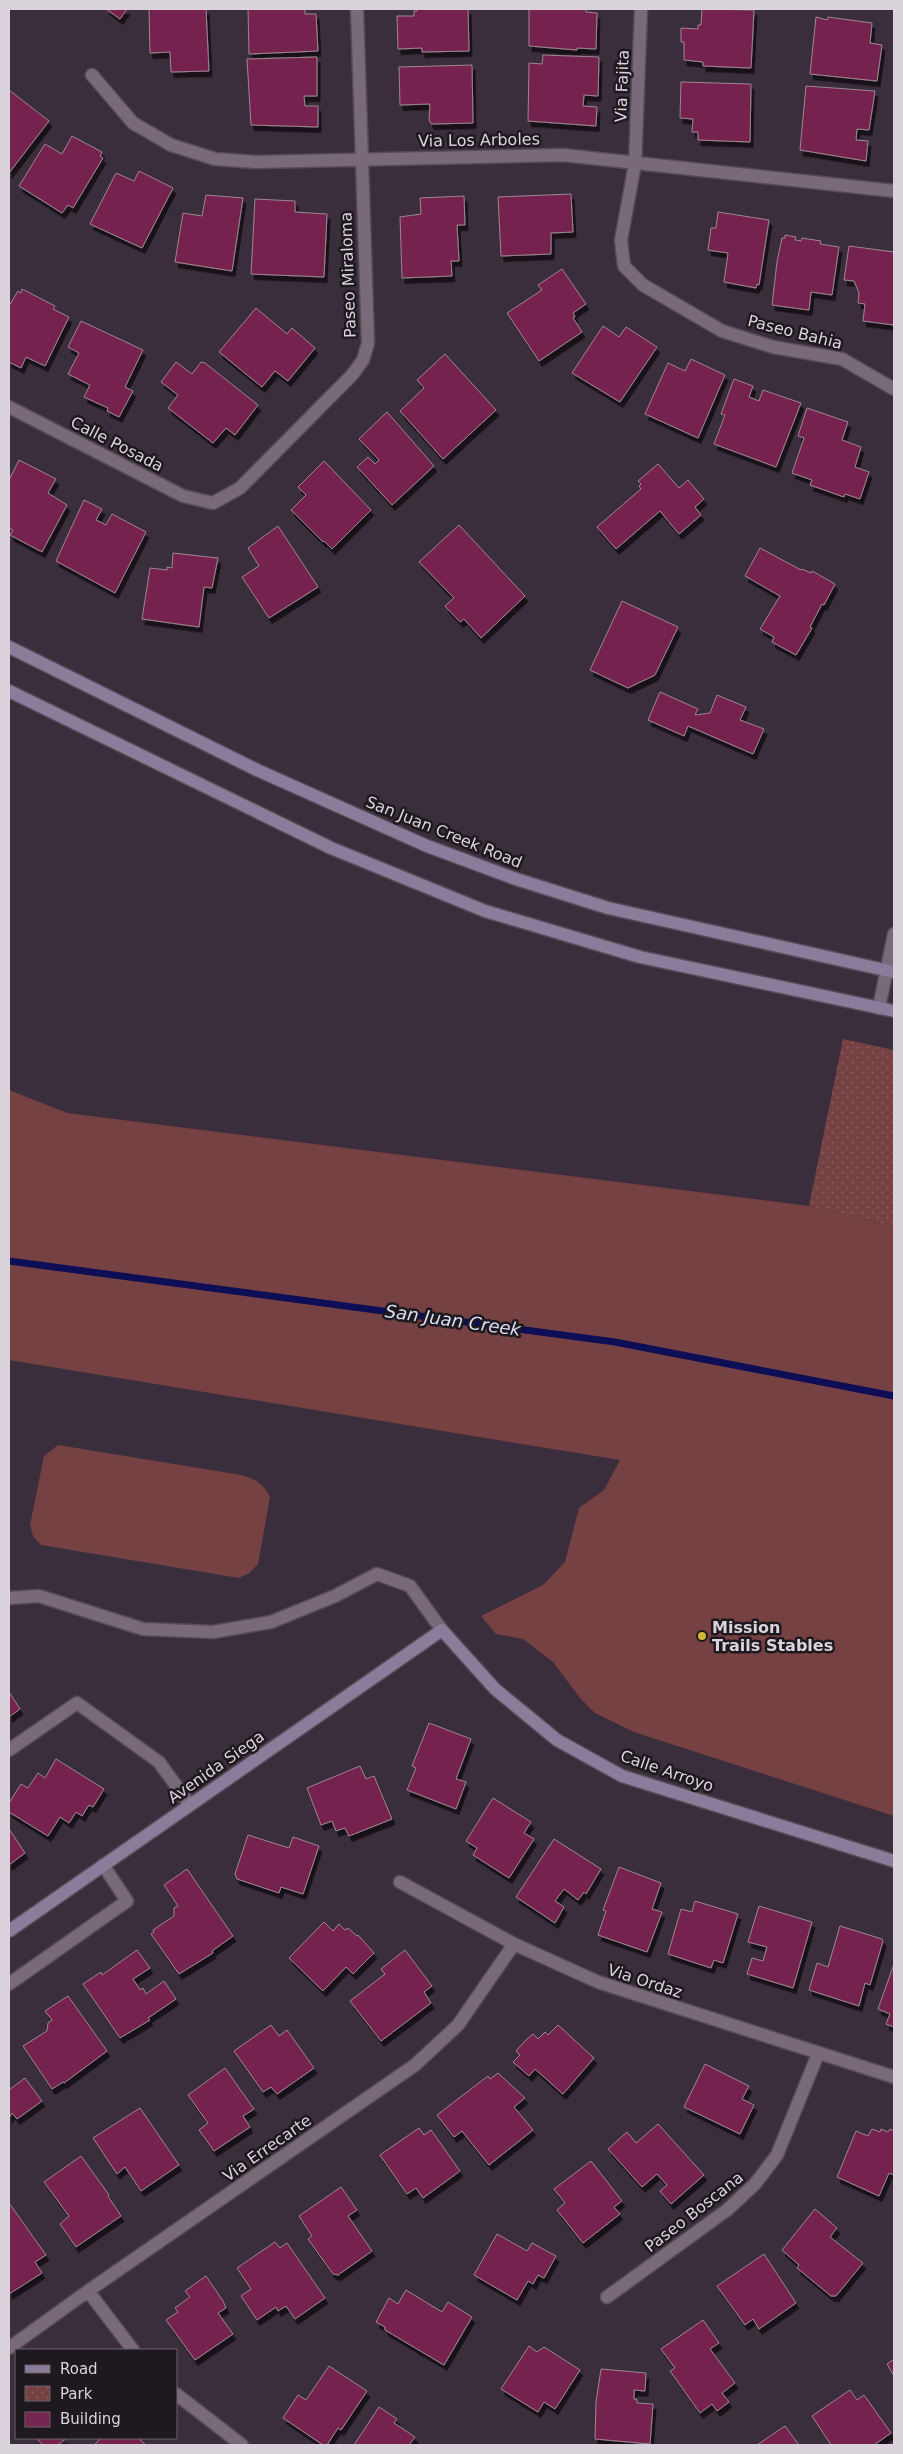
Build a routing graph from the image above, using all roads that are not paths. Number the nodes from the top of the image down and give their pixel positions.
1 (357, 9) edge
2 (641, 9) edge
3 (92, 75) dead end
4 (361, 159) junction
5 (635, 164) junction
6 (894, 191) edge
7 (894, 388) edge
8 (9, 407) edge
9 (213, 503) joint
10 (9, 647) edge
11 (9, 690) edge
12 (894, 934) edge
13 (891, 971) edge
14 (879, 1008) junction
15 (894, 1011) edge
16 (9, 1598) edge
17 (442, 1630) junction
18 (9, 1750) edge
19 (190, 1805) junction
20 (894, 1861) edge
21 (103, 1865) junction
22 (400, 1882) dead end
23 (9, 1931) edge
24 (514, 1944) junction
25 (9, 1984) edge
26 (818, 2054) junction
27 (894, 2077) edge
28 (88, 2291) junction
29 (607, 2297) dead end
30 (9, 2348) edge
31 (132, 2349) edge
32 (178, 2396) edge
33 (242, 2445) edge

1 - 4 street, Paseo Miraloma
2 - 5 street, Via Fajita
3 - 4 street, Via Los Arboles
4 - 5 street, Via Los Arboles
4 - 9 street, Paseo Miraloma
5 - 6 street, Via Los Arboles
5 - 7 street, Paseo Bahia
8 - 9 street, Calle Posada
10 - 13 street, San Juan Creek Road
11 - 14 street
12 - 13 street
13 - 14 street
14 - 15 street
16 - 17 street
17 - 19 street, Avenida Siega
17 - 20 street, Calle Arroyo
18 - 19 street
19 - 21 street, Avenida Siega
21 - 23 street, Avenida Siega
21 - 25 street
22 - 24 street, Via Ordaz
24 - 26 street, Via Ordaz
24 - 28 street, Via Errecarte
26 - 27 street, Via Ordaz
26 - 29 street, Paseo Boscana
28 - 30 street, Via Errecarte
28 - 31 street
32 - 33 street

